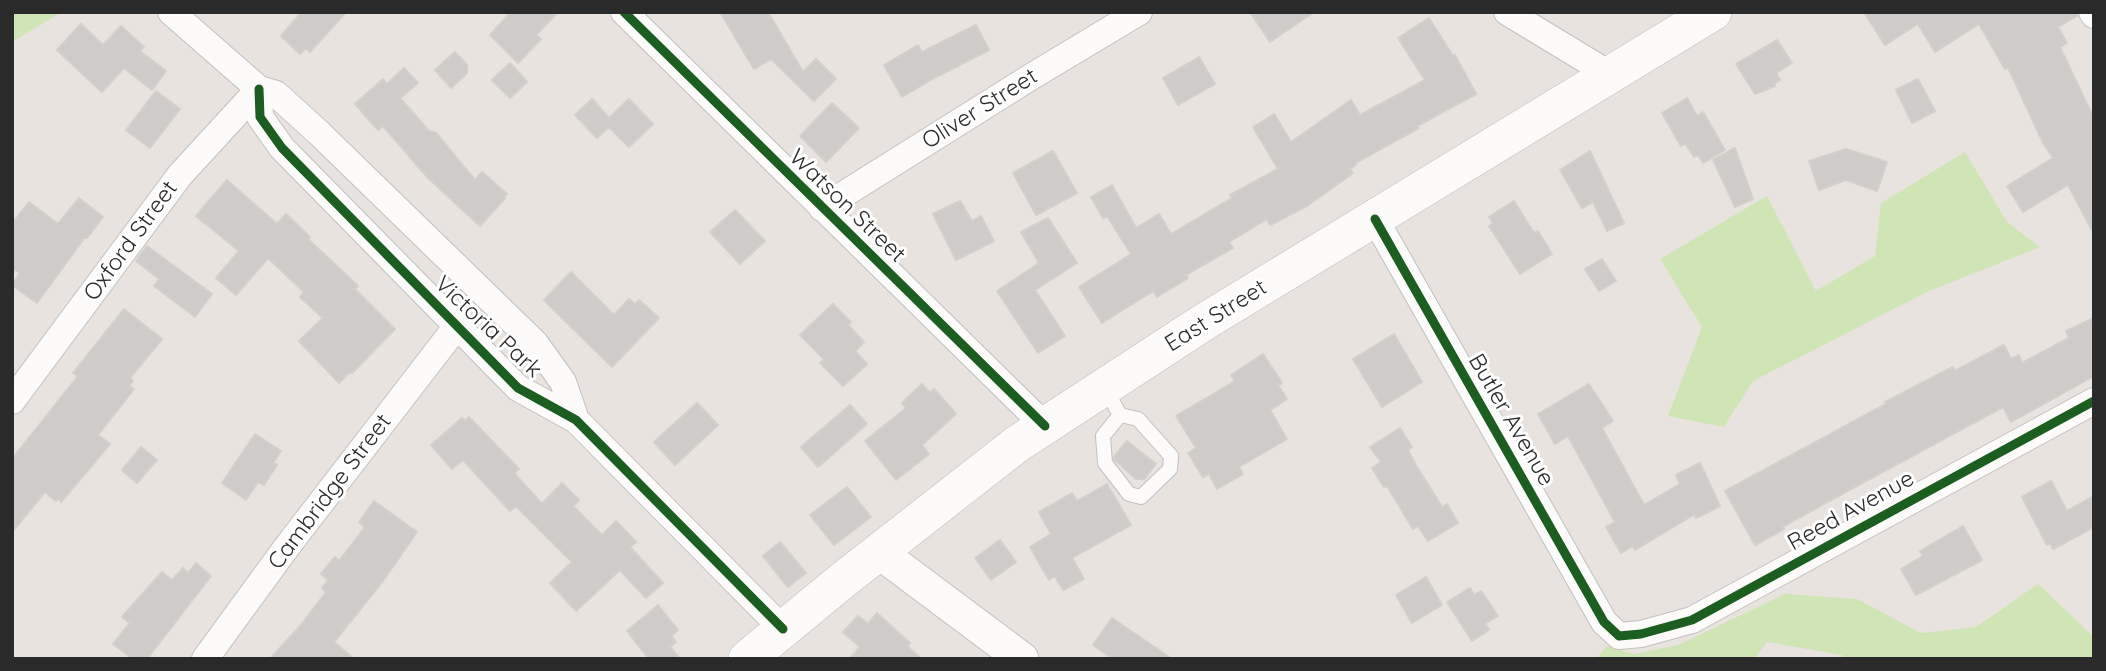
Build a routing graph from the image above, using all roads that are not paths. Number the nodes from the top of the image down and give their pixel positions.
1 (171, 12) edge
2 (624, 12) edge
3 (1139, 12) edge
4 (1507, 12) edge
5 (1713, 12) edge
6 (1611, 75) junction
7 (258, 89) junction
8 (822, 208) junction
9 (1375, 219) junction
10 (457, 326) junction
11 (17, 384) edge
12 (1112, 401) junction
13 (2094, 401) edge
14 (576, 420) junction
15 (1045, 426) junction
16 (879, 552) junction
17 (783, 629) junction
18 (1619, 636) joint
19 (205, 659) edge
20 (747, 659) edge
21 (1022, 659) edge

1 - 7 street, Victoria Park
2 - 8 street, Watson Street
3 - 8 street, Oliver Street
4 - 6 street
5 - 6 main road, East Street
6 - 9 main road, East Street
7 - 10 street, Victoria Park
7 - 11 street, Oxford Street
7 - 14 street, Victoria Park
8 - 15 street, Watson Street
9 - 12 main road, East Street
9 - 18 street, Butler Avenue
10 - 14 street, Victoria Park
10 - 19 street, Cambridge Street
12 - 12 lane
12 - 15 main road, East Street
13 - 18 street, Reed Avenue
14 - 17 street, Victoria Park
15 - 16 main road, East Street
16 - 17 main road, East Street
16 - 21 street
17 - 20 main road, East Street

